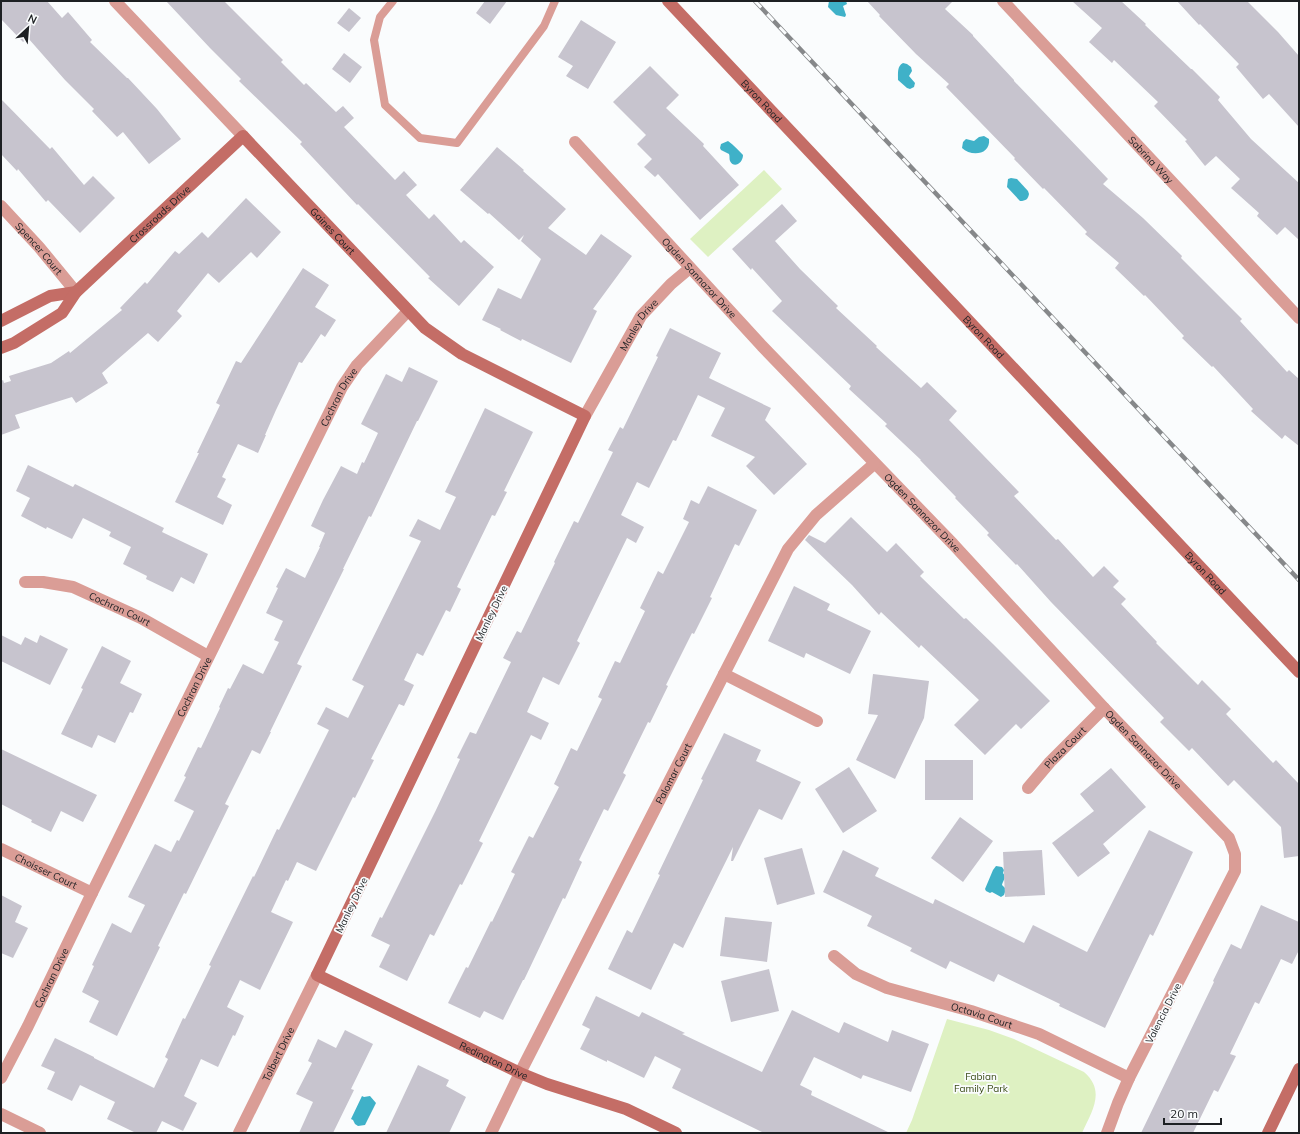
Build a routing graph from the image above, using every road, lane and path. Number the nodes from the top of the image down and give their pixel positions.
1 (115, 1) edge
2 (393, 1) edge
3 (555, 1) edge
4 (668, 1) edge
5 (1003, 1) edge
6 (243, 136) junction
7 (575, 142) dead end
8 (1, 206) edge
9 (690, 268) junction
10 (76, 292) junction
11 (408, 311) junction
12 (1299, 318) edge
13 (1, 320) edge
14 (1, 348) edge
15 (585, 416) junction
16 (874, 464) junction
17 (25, 582) dead end
18 (208, 656) junction
19 (1299, 672) edge
20 (724, 674) junction
21 (1104, 708) junction
22 (817, 721) dead end
23 (1028, 788) dead end
24 (1, 849) edge
25 (92, 893) junction
26 (1223, 894) joint
27 (834, 956) dead end
28 (317, 975) junction
29 (1299, 1069) edge
30 (520, 1073) junction
31 (1, 1078) edge
32 (1129, 1078) junction
33 (1, 1114) edge
34 (40, 1133) edge
35 (239, 1133) edge
36 (491, 1133) edge
37 (676, 1133) edge
38 (1107, 1133) edge
39 (1268, 1133) edge

1 - 6 street, Gaines Court
2 - 3 lane
4 - 19 street, Byron Road
5 - 12 street, Sabrina Way
6 - 10 street, Crossroads Drive
6 - 11 street, Gaines Court
7 - 9 street, Ogden Sannazor Drive
8 - 10 street, Spencer Court
9 - 15 street, Manley Drive
9 - 16 street, Ogden Sannazor Drive
10 - 13 street
10 - 14 street, Crossroads Drive
11 - 15 street, Gaines Court
11 - 18 street, Cochran Drive
15 - 28 street, Manley Drive
16 - 20 street, Palomar Court
16 - 21 street, Ogden Sannazor Drive
17 - 18 street, Cochran Court
18 - 25 street, Cochran Drive
20 - 22 street
20 - 30 street, Palomar Court
21 - 23 street, Plaza Court
21 - 26 street, Ogden Sannazor Drive
24 - 25 street, Choisser Court
25 - 31 street, Cochran Drive
26 - 32 street, Valencia Drive
27 - 32 street, Octavia Court
28 - 30 street, Redington Drive
28 - 35 street, Tolbert Drive
29 - 39 street
30 - 36 street, Palomar Court
30 - 37 street, Redington Drive
32 - 38 street, Valencia Drive
33 - 34 street

